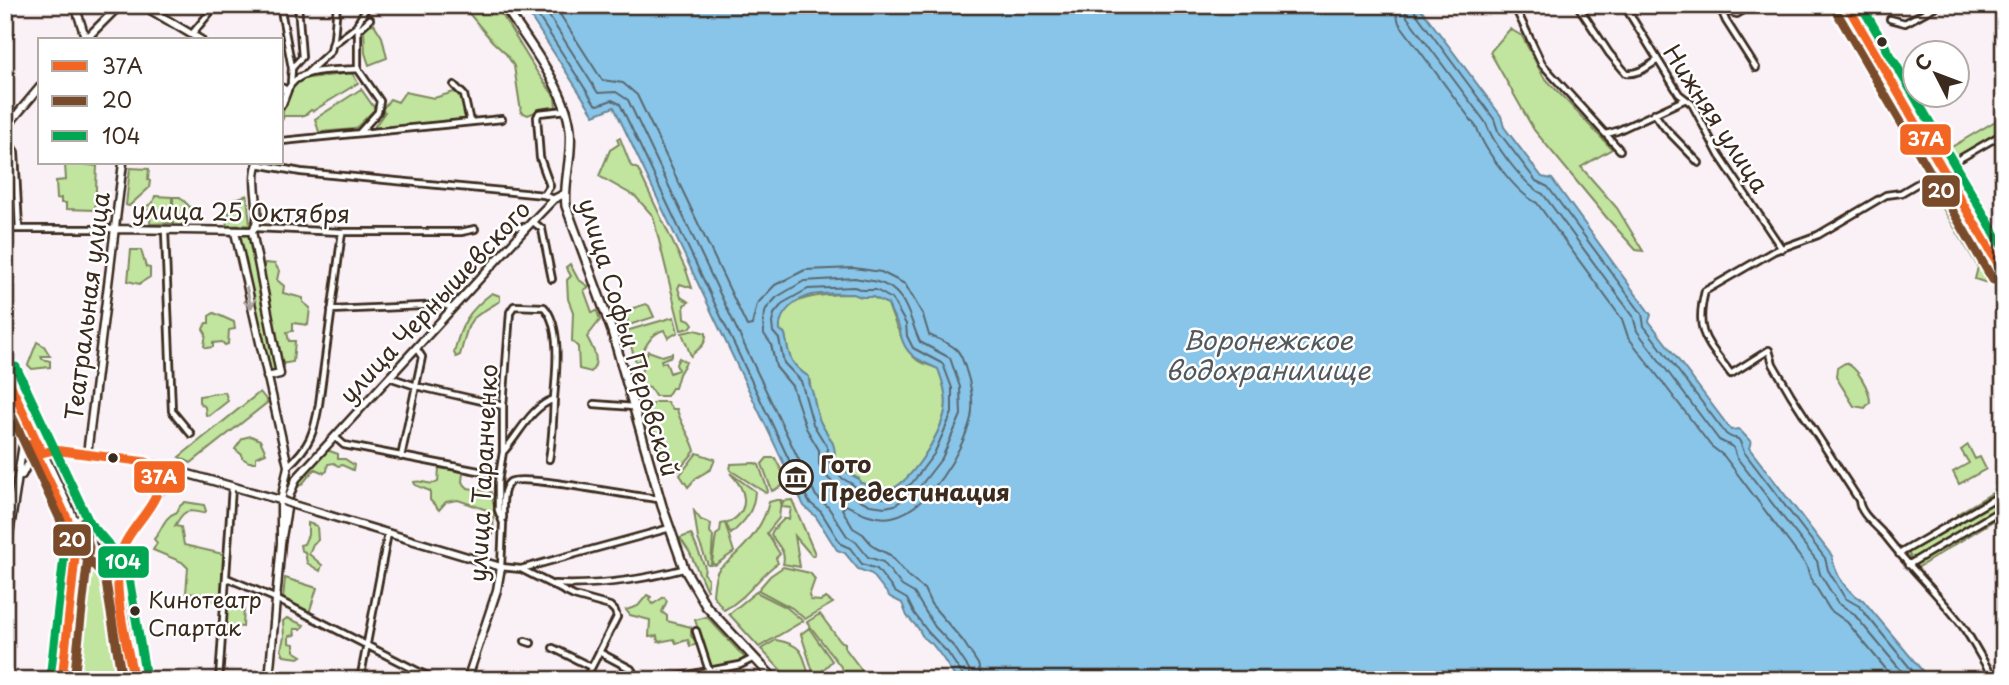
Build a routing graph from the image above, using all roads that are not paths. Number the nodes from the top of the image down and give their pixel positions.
1 (75, 5) edge
2 (120, 5) edge
3 (142, 5) edge
4 (216, 5) edge
5 (281, 5) edge
6 (298, 5) edge
7 (337, 5) edge
8 (368, 5) edge
9 (504, 5) edge
10 (1514, 5) edge
11 (1580, 5) edge
12 (1624, 5) edge
13 (1719, 5) edge
14 (1729, 5) edge
15 (1752, 5) edge
16 (1847, 5) edge
17 (1854, 5) edge
18 (1938, 5) edge
19 (370, 19) dead end
20 (1890, 19) dead end
21 (192, 34) junction
22 (84, 38) edge
23 (87, 38) edge
24 (198, 38) edge
25 (332, 45) junction
26 (1658, 60) junction
27 (292, 68) junction
28 (1756, 68) dead end
29 (358, 69) junction
30 (306, 74) junction
31 (290, 83) junction
32 (454, 85) dead end
33 (38, 89) edge
34 (284, 90) edge
35 (1684, 100) junction
36 (567, 110) junction
37 (1654, 113) junction
38 (502, 119) dead end
39 (470, 122) junction
40 (359, 133) junction
41 (2004, 133) edge
42 (5, 134) edge
43 (1605, 134) junction
44 (284, 141) edge
45 (1620, 150) dead end
46 (1699, 163) dead end
47 (123, 164) edge
48 (258, 164) edge
49 (263, 164) edge
50 (1945, 166) junction
51 (564, 194) junction
52 (544, 195) junction
53 (554, 199) junction
54 (532, 221) junction
55 (512, 227) dead end
56 (527, 227) junction
57 (5, 229) edge
58 (19, 229) junction
59 (114, 229) junction
60 (475, 229) dead end
61 (254, 230) junction
62 (165, 231) junction
63 (235, 232) junction
64 (342, 232) junction
65 (1782, 249) junction
66 (2004, 260) edge
67 (2004, 274) edge
68 (552, 279) dead end
69 (452, 309) junction
70 (331, 310) junction
71 (416, 348) junction
72 (5, 372) edge
73 (267, 377) junction
74 (389, 377) junction
75 (416, 386) junction
76 (5, 388) edge
77 (554, 399) junction
78 (594, 404) dead end
79 (503, 406) junction
80 (635, 407) junction
81 (25, 431) junction
82 (191, 434) dead end
83 (335, 437) junction
84 (503, 452) junction
85 (39, 454) junction
86 (87, 454) junction
87 (401, 457) junction
88 (549, 459) dead end
89 (151, 463) junction
90 (288, 466) junction
91 (175, 469) junction
92 (499, 475) junction
93 (18, 483) junction
94 (232, 487) junction
95 (2004, 493) edge
96 (155, 498) junction
97 (660, 499) junction
98 (283, 501) junction
99 (2004, 508) edge
100 (503, 523) junction
101 (670, 528) junction
102 (388, 532) junction
103 (80, 537) junction
104 (281, 543) junction
105 (99, 552) junction
106 (1899, 554) junction
107 (76, 559) junction
108 (5, 561) edge
109 (1908, 565) junction
110 (501, 567) junction
111 (684, 568) junction
112 (520, 569) junction
113 (226, 578) junction
114 (554, 584) junction
115 (120, 590) junction
116 (276, 600) junction
117 (696, 631) dead end
118 (525, 640) dead end
119 (531, 643) dead end
120 (367, 644) junction
121 (553, 648) dead end
122 (599, 652) junction
123 (754, 658) junction
124 (591, 667) junction
125 (709, 670) junction
126 (62, 680) edge
127 (134, 680) edge
128 (219, 680) edge
129 (269, 680) edge
130 (360, 680) edge
131 (435, 680) edge
132 (467, 680) edge
133 (585, 680) edge
134 (638, 680) edge
135 (661, 680) edge
136 (712, 680) edge
137 (775, 680) edge
138 (1995, 680) edge

1 - 22 street
2 - 23 street
3 - 21 street
4 - 21 street
5 - 27 street
6 - 27 street
7 - 25 street
8 - 25 street
9 - 36 main road, улица Софьи Перовской
10 - 43 street
11 - 26 street
12 - 26 street, Нижняя улица
13 - 28 street
14 - 15 street
16 - 50 main road
17 - 50 main road
18 - 20 street
19 - 29 street
21 - 24 street
25 - 30 street
26 - 35 street, Нижняя улица
27 - 31 street
29 - 30 street
29 - 40 street
30 - 31 street
31 - 34 street
32 - 39 street
33 - 42 street
35 - 37 street
35 - 65 street, Нижняя улица
36 - 51 main road, улица Софьи Перовской
36 - 52 street
37 - 43 street
37 - 46 street
38 - 39 street
39 - 40 street
40 - 44 street
41 - 50 street
42 - 58 street
43 - 45 street
47 - 59 street, Театральная улица
48 - 61 street
49 - 52 street
50 - 65 street
50 - 66 main road
50 - 67 main road
51 - 53 street, улица Чернышевского
51 - 80 main road, улица Софьи Перовской
52 - 53 street
53 - 54 street, улица Чернышевского
54 - 56 street, улица Чернышевского
54 - 68 street
55 - 56 street
56 - 69 street, улица Чернышевского
57 - 58 street, улица 25 Октября
58 - 59 street, улица 25 Октября
59 - 62 street, улица 25 Октября
59 - 86 street, Театральная улица
60 - 64 street, улица 25 Октября
61 - 63 street, улица 25 Октября
61 - 64 street, улица 25 Октября
61 - 73 street
62 - 63 street, улица 25 Октября
62 - 82 street
63 -> 73 street
64 - 70 street
65 - 106 street
69 - 70 street
69 - 71 street, улица Чернышевского
70 - 90 street
71 - 74 street, улица Чернышевского
71 - 75 street
72 - 85 main road
73 - 90 street
74 - 75 street
74 - 83 street, улица Чернышевского
75 - 79 street
75 - 87 street
76 - 81 main road
77 - 79 street, улица Таранченко
77 - 84 street
77 - 88 street
78 - 80 street
79 - 84 street, улица Таранченко
80 - 97 main road, улица Софьи Перовской
81 - 85 main road
81 - 93 street
83 - 87 street
83 - 104 street, улица Чернышевского
84 - 92 street, улица Таранченко
85 - 86 street
85 - 93 street
85 - 103 main road
86 - 89 street
87 - 92 street
89 - 91 street
89 - 96 street
90 - 98 street
91 - 94 street
91 - 96 street
92 - 100 street, улица Таранченко
93 - 108 street
94 - 98 street
94 - 113 street
95 - 106 street
96 - 115 street
97 - 100 street
97 - 101 main road, улица Софьи Перовской
98 - 102 street, bridge
98 - 104 street
99 - 109 street
100 - 110 street, улица Таранченко
101 - 111 main road, улица Софьи Перовской
101 - 112 street
102 - 110 street
102 - 120 street
103 - 105 main road
103 - 107 main road
104 - 116 street
105 - 107 main road
105 - 115 main road
106 - 109 street
107 - 126 main road
109 - 138 street
110 - 112 street
110 - 132 street, улица Таранченко
111 - 114 street
111 - 123 main road, улица Софьи Перовской
112 - 114 street
113 - 116 street
113 - 128 street
114 - 122 street
115 - 127 main road
116 - 120 street
116 - 129 street
117 - 125 street
118 - 119 street
120 - 130 street
120 - 131 street
121 - 124 street
122 - 124 street
122 - 134 street
123 - 125 street
123 - 137 main road, улица Софьи Перовской
124 - 133 street
125 - 135 street
125 - 136 street

